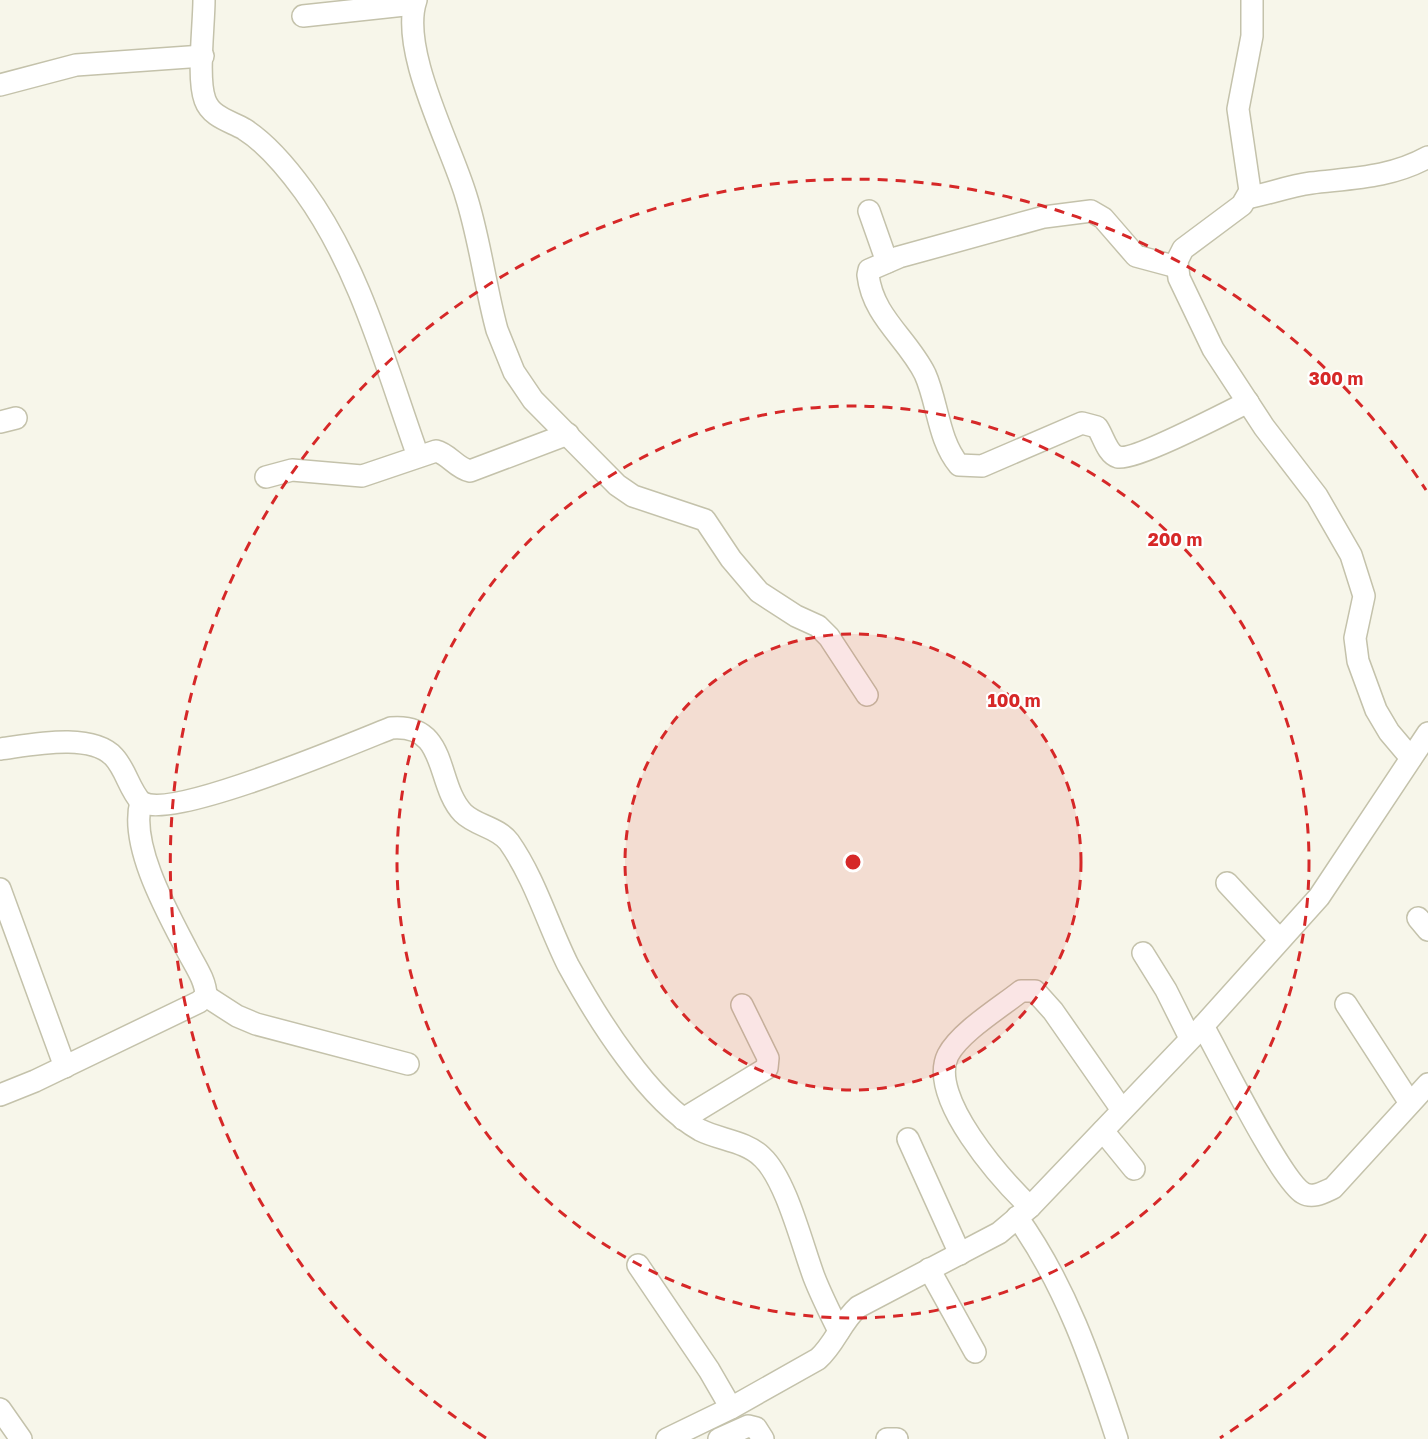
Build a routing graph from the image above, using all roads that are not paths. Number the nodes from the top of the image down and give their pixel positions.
1 (204, 0) edge
2 (1252, 0) edge
3 (415, 2) edge
4 (303, 16) dead end
5 (203, 56) junction
6 (0, 85) edge
7 (1428, 158) edge
8 (1247, 198) junction
9 (869, 211) dead end
10 (887, 262) junction
11 (1177, 267) junction
12 (1248, 402) junction
13 (568, 434) junction
14 (418, 456) junction
15 (266, 477) dead end
16 (867, 695) dead end
17 (1428, 733) edge
18 (0, 749) edge
19 (1411, 758) junction
20 (141, 802) junction
21 (1227, 883) dead end
22 (0, 889) edge
23 (1279, 939) junction
24 (1143, 953) dead end
25 (206, 996) junction
26 (1346, 1004) dead end
27 (742, 1005) dead end
28 (1197, 1032) junction
29 (408, 1064) dead end
30 (64, 1067) junction
31 (1428, 1084) edge
32 (0, 1095) edge
33 (1410, 1103) junction
34 (1122, 1110) junction
35 (683, 1119) junction
36 (1103, 1131) junction
37 (908, 1139) dead end
38 (1134, 1169) dead end
39 (1024, 1212) junction
40 (960, 1254) junction
41 (639, 1266) dead end
42 (929, 1269) junction
43 (839, 1331) junction
44 (975, 1352) dead end
45 (731, 1408) junction
46 (0, 1409) edge
47 (21, 1439) edge
48 (667, 1439) edge
49 (719, 1439) edge
50 (763, 1439) edge
51 (887, 1439) edge
52 (897, 1439) edge
53 (1117, 1439) edge

1 - 5 street
2 - 8 street
3 - 4 street
3 - 13 street
5 - 6 street
5 - 14 street
7 - 8 street
8 - 11 street
9 - 10 street
10 - 11 street
10 - 12 street
11 - 12 street
12 - 19 street
13 - 14 street
13 - 16 street
14 - 15 street
17 - 19 street
18 - 20 street
19 - 23 street
20 - 25 street
20 - 35 street
21 - 23 street
22 - 30 street
23 - 28 street
24 - 28 street
25 - 29 street
25 - 30 street
26 - 33 street
27 - 35 street
28 - 33 street
28 - 34 street
30 - 32 street
31 - 33 street
34 - 36 street
34 - 39 street
35 - 43 street
36 - 38 street
36 - 39 street
37 - 40 street
39 - 40 street
39 - 53 street
40 - 42 street
41 - 45 street
42 - 43 street
42 - 44 street
43 - 45 street
45 - 48 street
46 - 47 street
49 - 50 street
51 - 52 street

